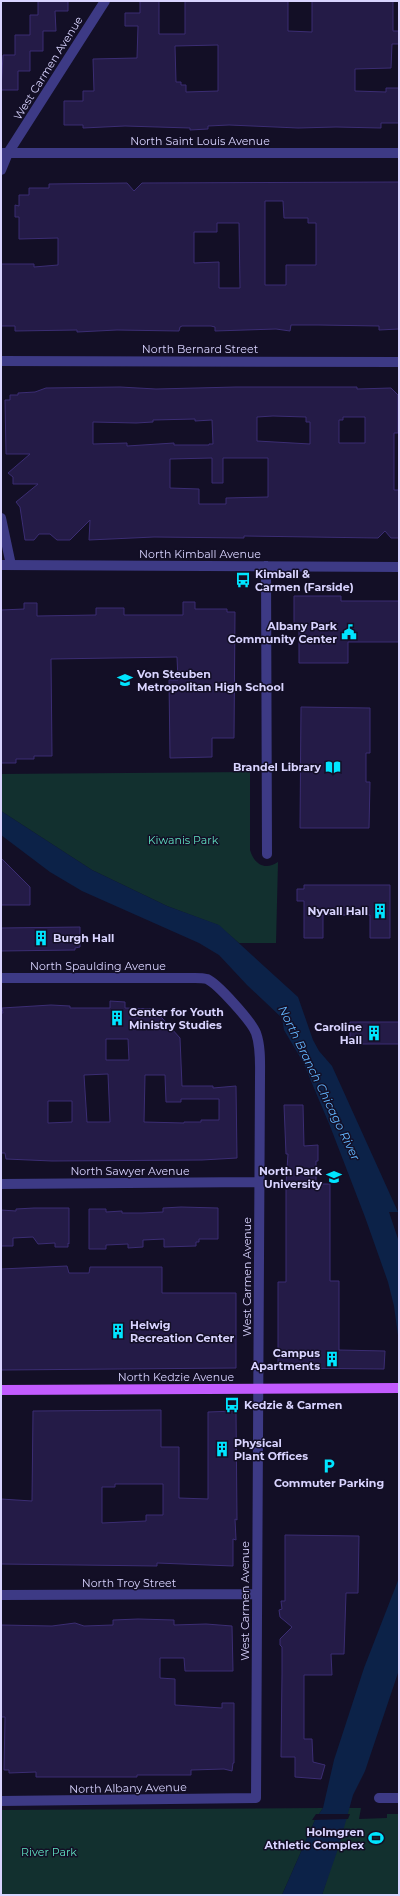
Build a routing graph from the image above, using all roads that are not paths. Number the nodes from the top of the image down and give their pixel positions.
1 (105, 1) edge
2 (5, 153) edge
3 (399, 153) edge
4 (1, 170) edge
5 (1, 361) edge
6 (399, 362) edge
7 (1, 518) edge
8 (6, 566) edge
9 (266, 566) junction
10 (399, 566) edge
11 (267, 854) dead end
12 (1, 978) edge
13 (196, 978) joint
14 (260, 1182) junction
15 (1, 1184) edge
16 (399, 1388) edge
17 (258, 1389) junction
18 (1, 1390) edge
19 (257, 1594) junction
20 (1, 1595) edge
21 (256, 1798) joint
22 (379, 1798) dead end
23 (399, 1798) edge
24 (1, 1801) edge

1 - 2 street, West Carmen Avenue
2 - 3 street, North Saint Louis Avenue
2 - 4 street, West Carmen Avenue
5 - 6 street, North Bernard Street
7 - 8 street
8 - 9 street, North Kimball Avenue
9 - 10 street, North Kimball Avenue
9 - 11 street
12 - 13 street, North Spaulding Avenue
13 - 14 street, West Carmen Avenue
14 - 15 street, North Sawyer Avenue
14 - 17 street, West Carmen Avenue
16 - 17 main road, North Kedzie Avenue
17 - 18 main road, North Kedzie Avenue
17 - 19 street, West Carmen Avenue
19 - 20 street, North Troy Street
19 - 21 street, West Carmen Avenue
21 - 24 street, North Albany Avenue
22 - 23 street

